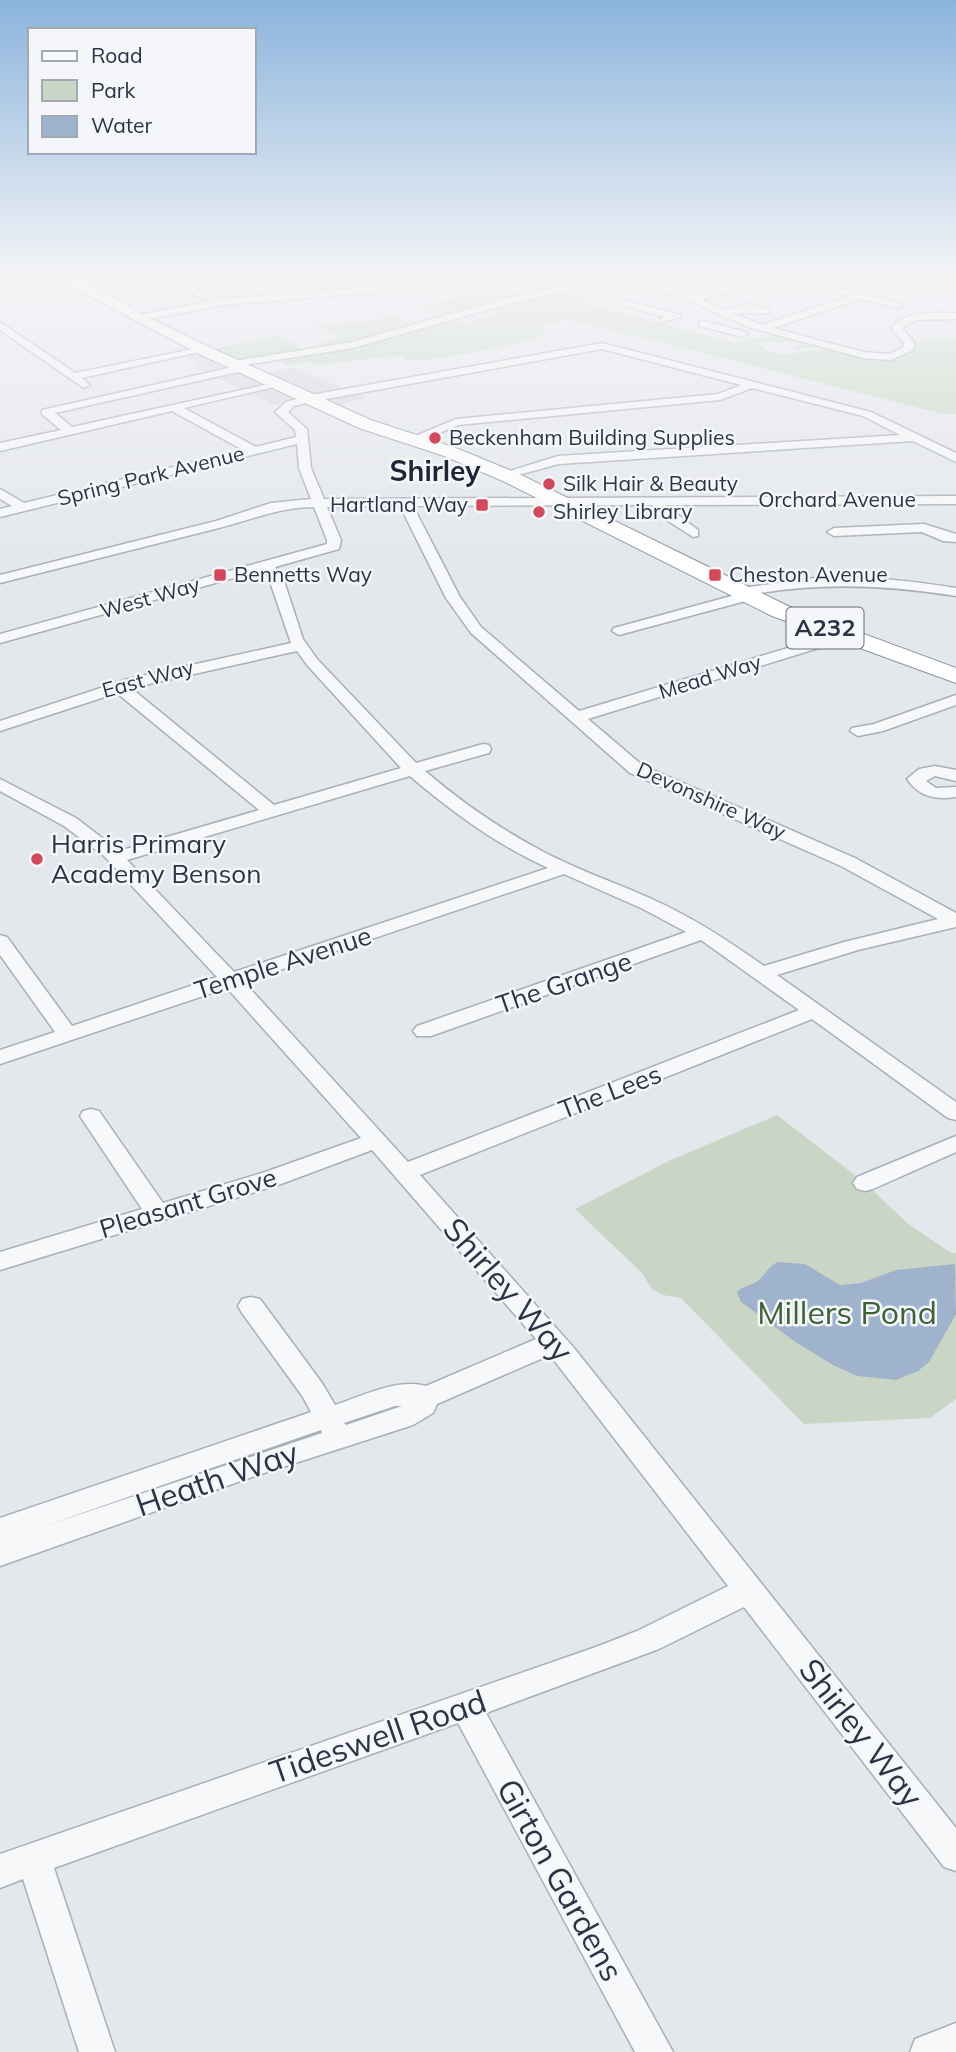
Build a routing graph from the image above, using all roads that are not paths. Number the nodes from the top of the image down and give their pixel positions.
1 (61, 369) edge
2 (113, 369) edge
3 (226, 369) edge
4 (245, 369) edge
5 (477, 369) edge
6 (688, 369) edge
7 (73, 377) junction
8 (279, 383) junction
9 (750, 385) junction
10 (87, 387) dead end
11 (312, 399) junction
12 (173, 407) junction
13 (70, 431) junction
14 (915, 437) junction
15 (302, 439) junction
16 (412, 440) junction
17 (0, 447) edge
18 (253, 450) junction
19 (956, 458) edge
20 (503, 475) junction
21 (0, 492) edge
22 (528, 496) junction
23 (915, 500) junction
24 (956, 500) edge
25 (657, 501) junction
26 (320, 502) junction
27 (404, 502) junction
28 (586, 506) junction
29 (23, 508) junction
30 (0, 513) edge
31 (925, 528) junction
32 (834, 532) dead end
33 (693, 533) dead end
34 (956, 538) edge
35 (267, 567) junction
36 (0, 579) edge
37 (956, 592) edge
38 (743, 594) junction
39 (619, 631) dead end
40 (846, 635) junction
41 (0, 639) edge
42 (300, 646) junction
43 (956, 676) edge
44 (119, 686) junction
45 (956, 700) edge
46 (575, 718) junction
47 (0, 726) edge
48 (858, 731) dead end
49 (483, 749) dead end
50 (412, 769) junction
51 (956, 776) edge
52 (0, 785) edge
53 (956, 792) edge
54 (271, 811) junction
55 (117, 858) junction
56 (565, 868) junction
57 (956, 920) edge
58 (703, 933) junction
59 (0, 941) edge
60 (763, 973) junction
61 (233, 980) junction
62 (815, 1012) junction
63 (424, 1031) dead end
64 (67, 1034) junction
65 (0, 1057) edge
66 (956, 1113) edge
67 (91, 1116) dead end
68 (375, 1141) junction
69 (956, 1143) edge
70 (405, 1172) junction
71 (865, 1183) dead end
72 (157, 1213) junction
73 (0, 1261) edge
74 (251, 1306) dead end
75 (554, 1342) junction
76 (334, 1428) junction
77 (0, 1530) edge
78 (0, 1554) edge
79 (750, 1590) junction
80 (466, 1707) junction
81 (956, 1856) edge
82 (34, 1858) junction
83 (0, 1871) edge
84 (956, 2041) edge
85 (97, 2052) edge
86 (655, 2052) edge
87 (928, 2052) edge

1 - 7 street
2 - 7 street
3 - 13 street
4 - 8 highway, A232
5 - 11 street
6 - 9 street
7 - 10 street
8 - 11 highway, A232
8 - 12 street
9 - 14 street
9 - 16 street
11 - 15 street
11 - 16 highway, A232
12 - 13 street
12 - 18 street
13 - 17 street
14 - 19 street
14 - 20 street
15 - 18 street, Spring Park Avenue
15 - 26 street
16 - 20 highway, A232
18 - 29 street, Spring Park Avenue
20 - 22 highway, A232
21 - 29 street
22 - 27 street
22 - 28 highway, A232
23 - 24 street, Orchard Avenue
23 - 25 street, Orchard Avenue
23 - 31 street
25 - 28 street, Orchard Avenue
25 - 33 street
26 - 27 street
26 - 35 street, West Way
26 - 36 street
27 - 46 street, Devonshire Way
28 - 38 highway, A232
29 - 30 street, Spring Park Avenue
31 - 32 street
31 - 34 street
35 - 41 street, West Way
35 - 42 street
37 - 38 street
38 - 39 street
38 - 40 highway, A232
40 - 43 highway, A232
40 - 46 street, Mead Way
42 - 44 street, East Way
42 - 50 street
44 - 47 street, East Way
44 - 54 street
45 - 48 street
46 - 57 street, Devonshire Way
49 - 50 street
50 - 54 street
50 - 56 street
51 - 53 street
52 - 55 street, Shirley Way
54 - 55 street
55 - 61 street, Shirley Way
56 - 58 street
56 - 61 street, Temple Avenue
57 - 60 street
58 - 60 street
58 - 63 street, The Grange
59 - 64 street
60 - 62 street
61 - 64 street, Temple Avenue
61 - 68 street, Shirley Way
62 - 66 street
62 - 70 street, The Lees
64 - 65 street, Temple Avenue
67 - 72 street
68 - 70 street, Shirley Way
68 - 72 street, Pleasant Grove
69 - 71 street
70 - 75 street, Shirley Way
72 - 73 street, Pleasant Grove
74 - 76 street
75 - 76 street, Heath Way
75 - 79 street, Shirley Way
76 - 77 street, Heath Way
76 - 78 street, Heath Way
79 - 80 street, Tideswell Road
79 - 81 street, Shirley Way
80 - 82 street, Tideswell Road
80 - 86 street, Girton Gardens
82 - 83 street, Tideswell Road
82 - 85 street
84 - 87 street

